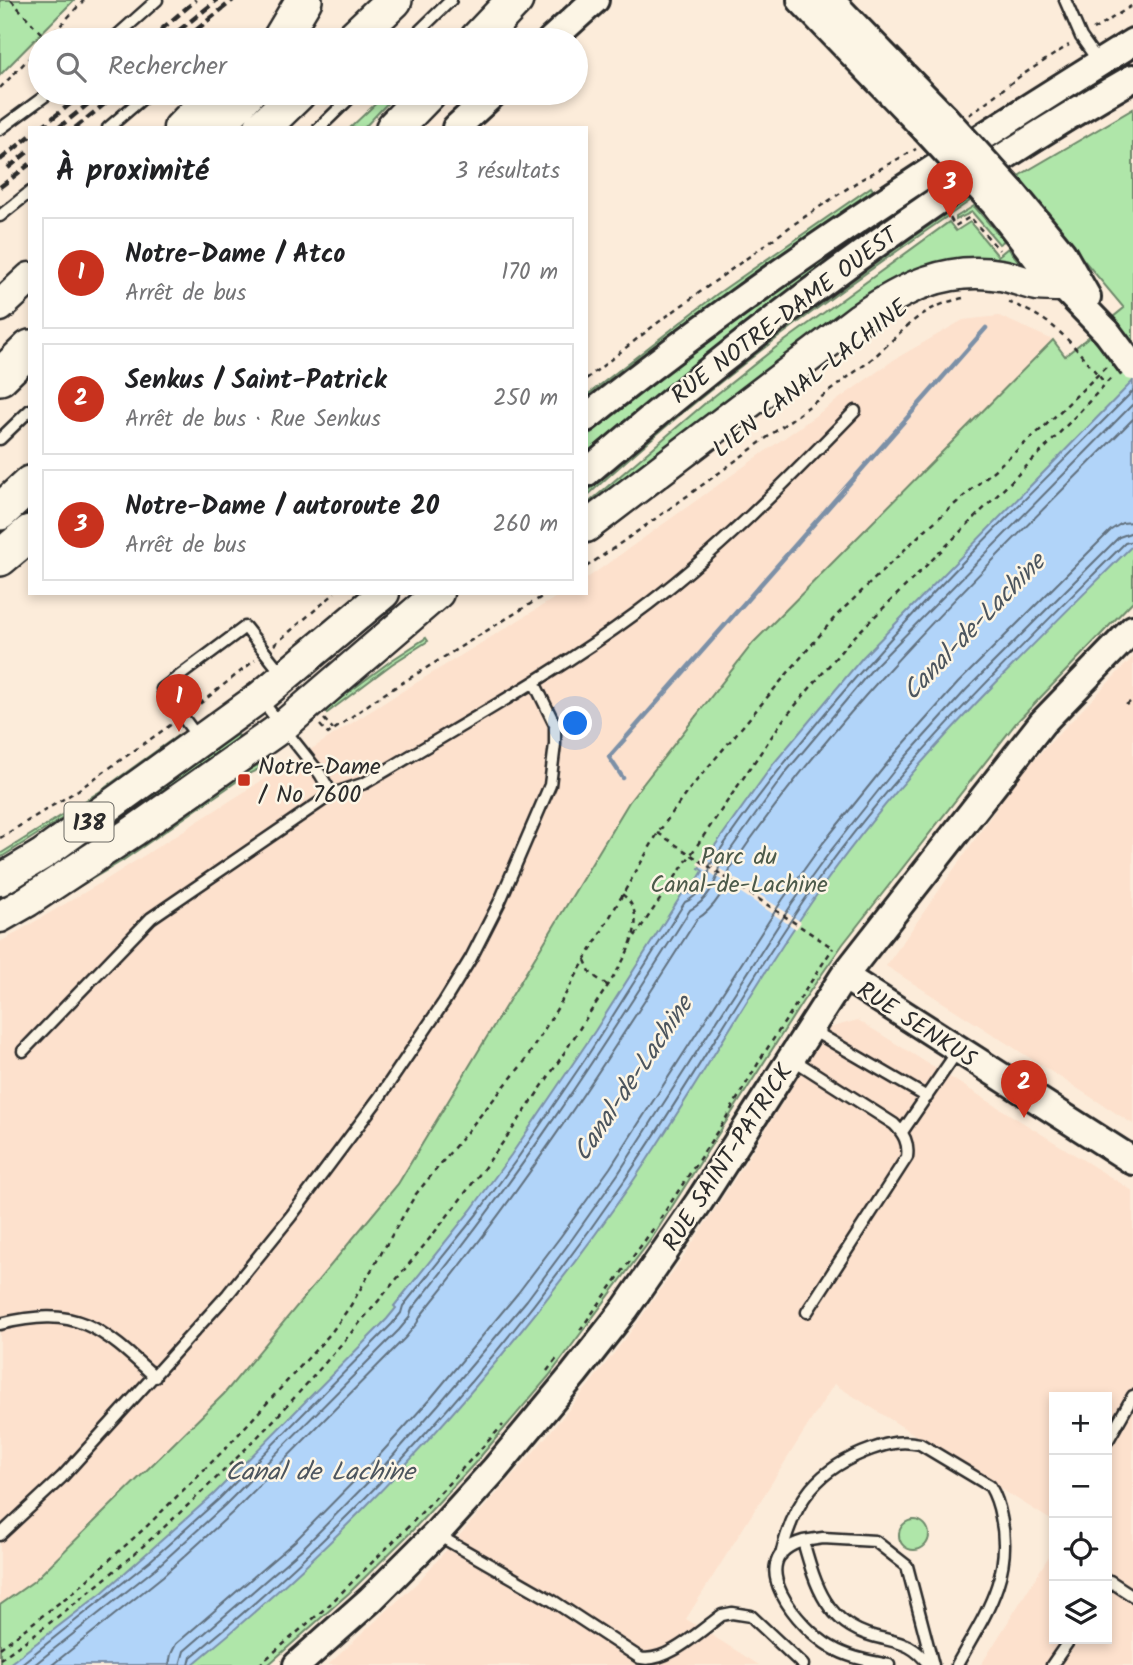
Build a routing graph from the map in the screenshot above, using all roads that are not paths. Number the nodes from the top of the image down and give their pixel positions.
1 (157, 0) edge
2 (304, 0) edge
3 (394, 0) edge
4 (451, 0) edge
5 (515, 0) edge
6 (595, 0) edge
7 (801, 0) edge
8 (830, 0) edge
9 (1065, 0) edge
10 (126, 28) edge
11 (276, 28) edge
12 (287, 28) edge
13 (365, 28) edge
14 (422, 28) edge
15 (488, 28) edge
16 (564, 28) edge
17 (1133, 42) edge
18 (1099, 63) junction
19 (1133, 78) edge
20 (33, 105) edge
21 (135, 105) edge
22 (202, 105) edge
23 (236, 105) edge
24 (286, 105) edge
25 (343, 105) edge
26 (416, 105) edge
27 (481, 105) edge
28 (110, 126) edge
29 (181, 126) edge
30 (217, 126) edge
31 (264, 126) edge
32 (321, 126) edge
33 (396, 126) edge
34 (458, 126) edge
35 (940, 127) junction
36 (0, 129) edge
37 (28, 194) edge
38 (1003, 197) junction
39 (0, 216) edge
40 (28, 280) edge
41 (1064, 286) junction
42 (0, 306) edge
43 (1108, 332) junction
44 (28, 350) edge
45 (1121, 366) edge
46 (0, 377) edge
47 (855, 411) dead end
48 (28, 412) edge
49 (588, 416) edge
50 (0, 439) edge
51 (588, 470) edge
52 (26, 480) edge
53 (0, 509) edge
54 (588, 525) edge
55 (28, 535) edge
56 (0, 558) edge
57 (382, 595) edge
58 (436, 595) edge
59 (1133, 629) edge
60 (285, 678) junction
61 (534, 682) junction
62 (260, 697) junction
63 (283, 726) junction
64 (201, 741) junction
65 (332, 794) junction
66 (0, 880) edge
67 (0, 917) edge
68 (838, 958) junction
69 (808, 1028) junction
70 (23, 1051) dead end
71 (958, 1051) junction
72 (790, 1058) junction
73 (927, 1097) junction
74 (902, 1132) junction
75 (1133, 1161) edge
76 (807, 1312) dead end
77 (0, 1324) edge
78 (155, 1377) junction
79 (1133, 1396) edge
80 (1112, 1433) edge
81 (436, 1534) junction
82 (0, 1535) edge
83 (803, 1541) junction
84 (781, 1555) junction
85 (1112, 1582) edge
86 (1133, 1596) edge
87 (1067, 1644) edge
88 (298, 1665) edge
89 (803, 1665) edge
90 (890, 1665) edge
91 (931, 1665) edge
92 (957, 1665) edge
93 (1052, 1665) edge

1 - 10 lane
2 - 11 main road
2 - 12 highway
3 - 13 highway
4 - 14 lane
5 - 15 highway
6 - 16 main road
7 - 35 main road
8 - 35 main road
9 - 18 lane
17 - 18 main road, RUE NOTRE-DAME OUEST
18 - 49 main road, RUE NOTRE-DAME OUEST
19 - 51 main road, RUE NOTRE-DAME OUEST
20 - 36 lane
21 - 28 lane
22 - 29 main road
23 - 30 highway
24 - 31 highway
25 - 32 lane
26 - 33 highway
27 - 34 main road
35 - 38 main road, bridge
37 - 39 lane
38 - 41 main road
38 - 43 main road
40 - 42 main road
41 - 43 main road
41 - 54 main road
43 - 45 main road, bridge
44 - 46 highway
47 - 61 lane
48 - 50 lane
52 - 53 highway
55 - 56 highway
57 - 60 main road, 138
58 - 63 main road
59 - 68 main road, RUE SAINT-PATRICK
60 - 62 main road, 138
60 - 64 lane
61 - 65 lane
61 - 78 lane
62 - 63 lane
62 - 64 main road, 138
63 - 65 lane
63 - 67 main road
64 - 66 main road, 138
65 - 70 lane
68 - 69 main road, RUE SAINT-PATRICK
68 - 71 main road, RUE SENKUS
69 - 72 main road, RUE SAINT-PATRICK
69 - 73 lane
71 - 73 lane
71 - 75 main road, RUE SENKUS
72 - 74 lane
72 - 81 main road, RUE SAINT-PATRICK
73 - 74 lane
74 - 76 lane
77 - 78 lane
78 - 82 lane
79 - 80 lane
81 - 88 main road, RUE SAINT-PATRICK
81 - 89 lane
83 - 84 lane
83 - 91 lane
83 - 91 lane
84 - 90 lane
84 - 92 lane
85 - 86 lane
87 - 93 lane

